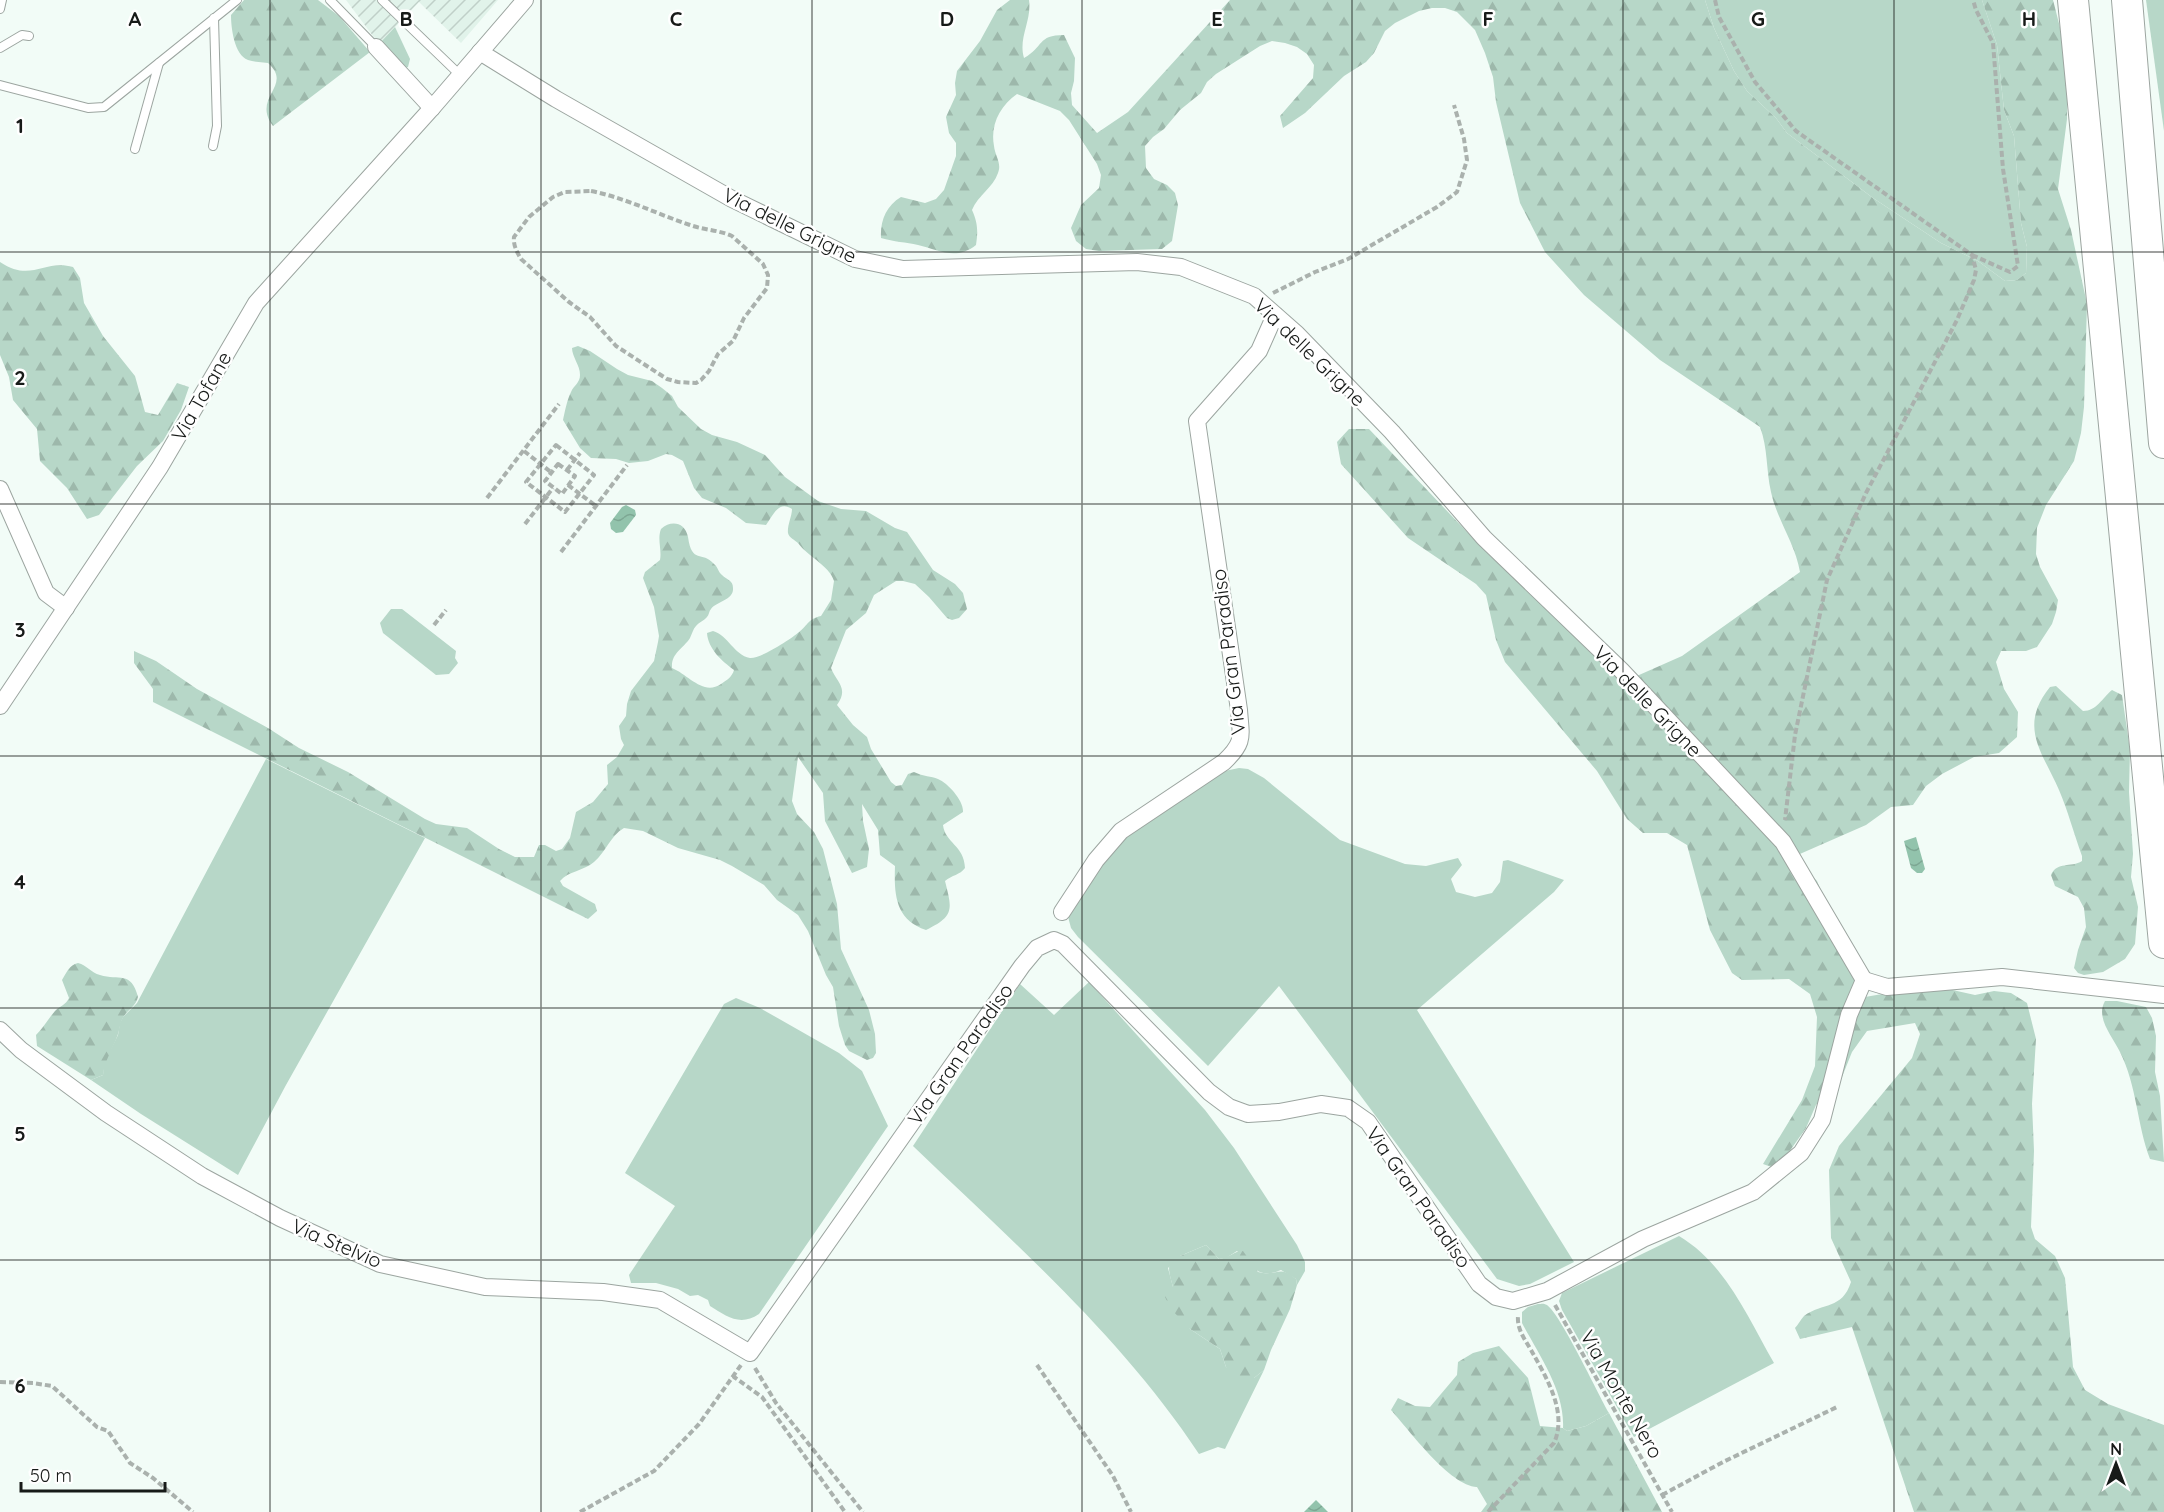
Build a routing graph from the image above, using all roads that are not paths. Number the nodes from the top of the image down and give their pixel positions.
1 (2, 0) edge
2 (237, 0) edge
3 (330, 0) edge
4 (382, 0) edge
5 (525, 0) edge
6 (2073, 0) edge
7 (2127, 0) edge
8 (0, 9) edge
9 (214, 18) junction
10 (29, 36) dead end
11 (376, 47) joint
12 (0, 48) edge
13 (480, 52) junction
14 (159, 63) junction
15 (460, 75) junction
16 (0, 85) edge
17 (432, 108) junction
18 (213, 146) dead end
19 (135, 149) dead end
20 (1275, 315) junction
21 (2164, 443) edge
22 (0, 489) edge
23 (66, 608) junction
24 (0, 706) edge
25 (1062, 912) dead end
26 (2164, 943) edge
27 (1864, 980) junction
28 (2164, 995) edge
29 (0, 1030) edge
30 (750, 1353) joint

1 - 8 lane
2 - 9 lane
3 - 11 lane
4 - 15 lane
5 - 13 street, Via Tofane
6 - 26 highway
7 - 21 highway
9 - 14 lane
9 - 18 lane
10 - 12 lane
11 - 17 street
13 - 15 street, Via Tofane
13 - 20 street, Via delle Grigne
14 - 16 lane
14 - 19 lane
15 - 17 street, Via Tofane
17 - 23 street, Via Tofane
20 - 25 street, Via Gran Paradiso
20 - 27 street, Via delle Grigne
22 - 23 street
23 - 24 street, Via Tofane
27 - 28 street
27 - 30 street, Via Gran Paradiso
29 - 30 street, Via Stelvio

